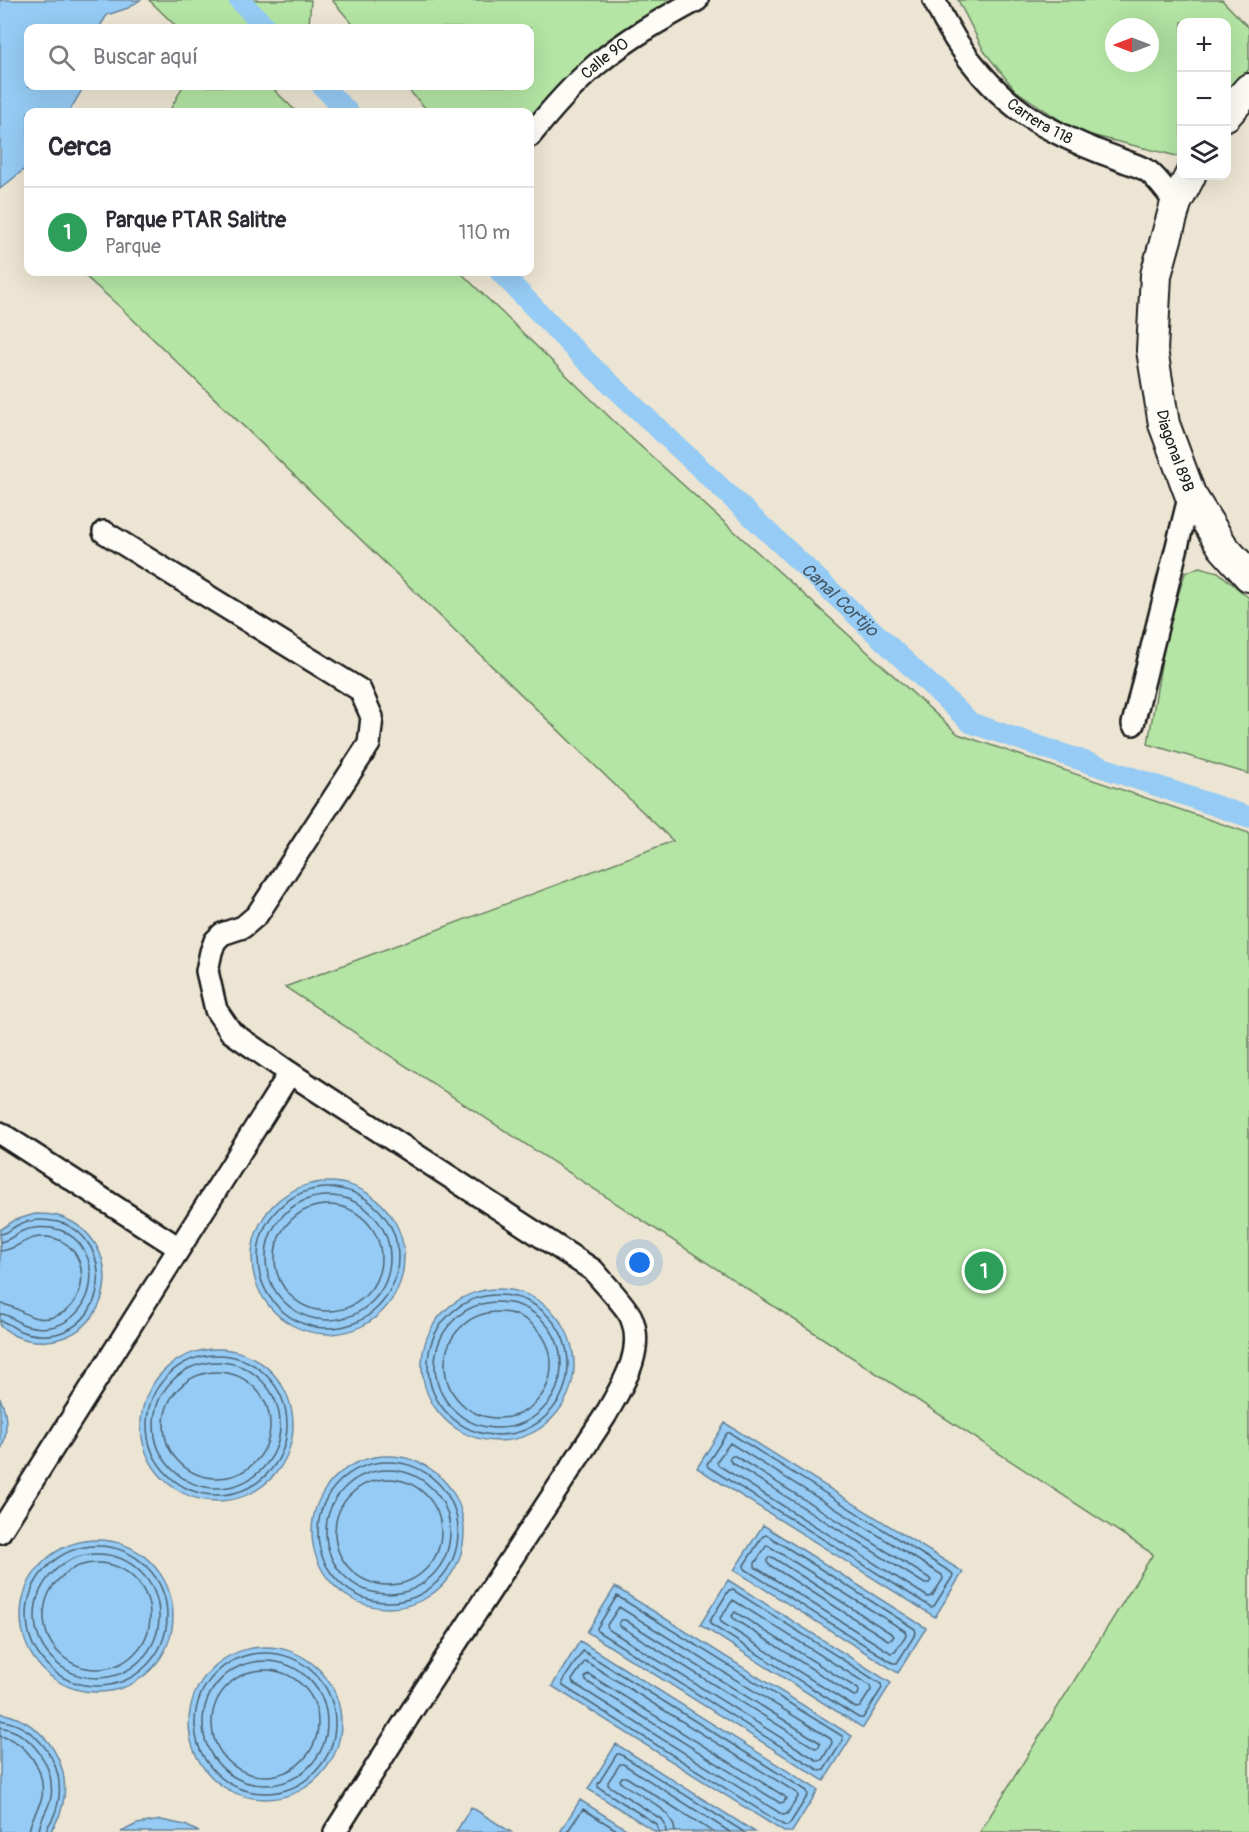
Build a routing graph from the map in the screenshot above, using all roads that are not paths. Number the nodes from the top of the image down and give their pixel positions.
1 (697, 0) edge
2 (934, 0) edge
3 (1249, 89) edge
4 (1231, 110) edge
5 (534, 131) edge
6 (1188, 180) edge
7 (1176, 203) junction
8 (1190, 494) junction
9 (104, 532) dead end
10 (1249, 576) edge
11 (1133, 724) dead end
12 (290, 1073) junction
13 (0, 1133) edge
14 (179, 1248) junction
15 (0, 1532) edge
16 (335, 1832) edge

1 - 5 street, Calle 90
2 - 7 street, Carrera 118
3 - 4 street
6 - 7 street, Diagonal 89B
7 - 8 street, Diagonal 89B
8 - 10 street
8 - 11 street, Diagonal 89B
9 - 12 street
12 - 14 street
12 - 16 street
13 - 14 street
14 - 15 street

